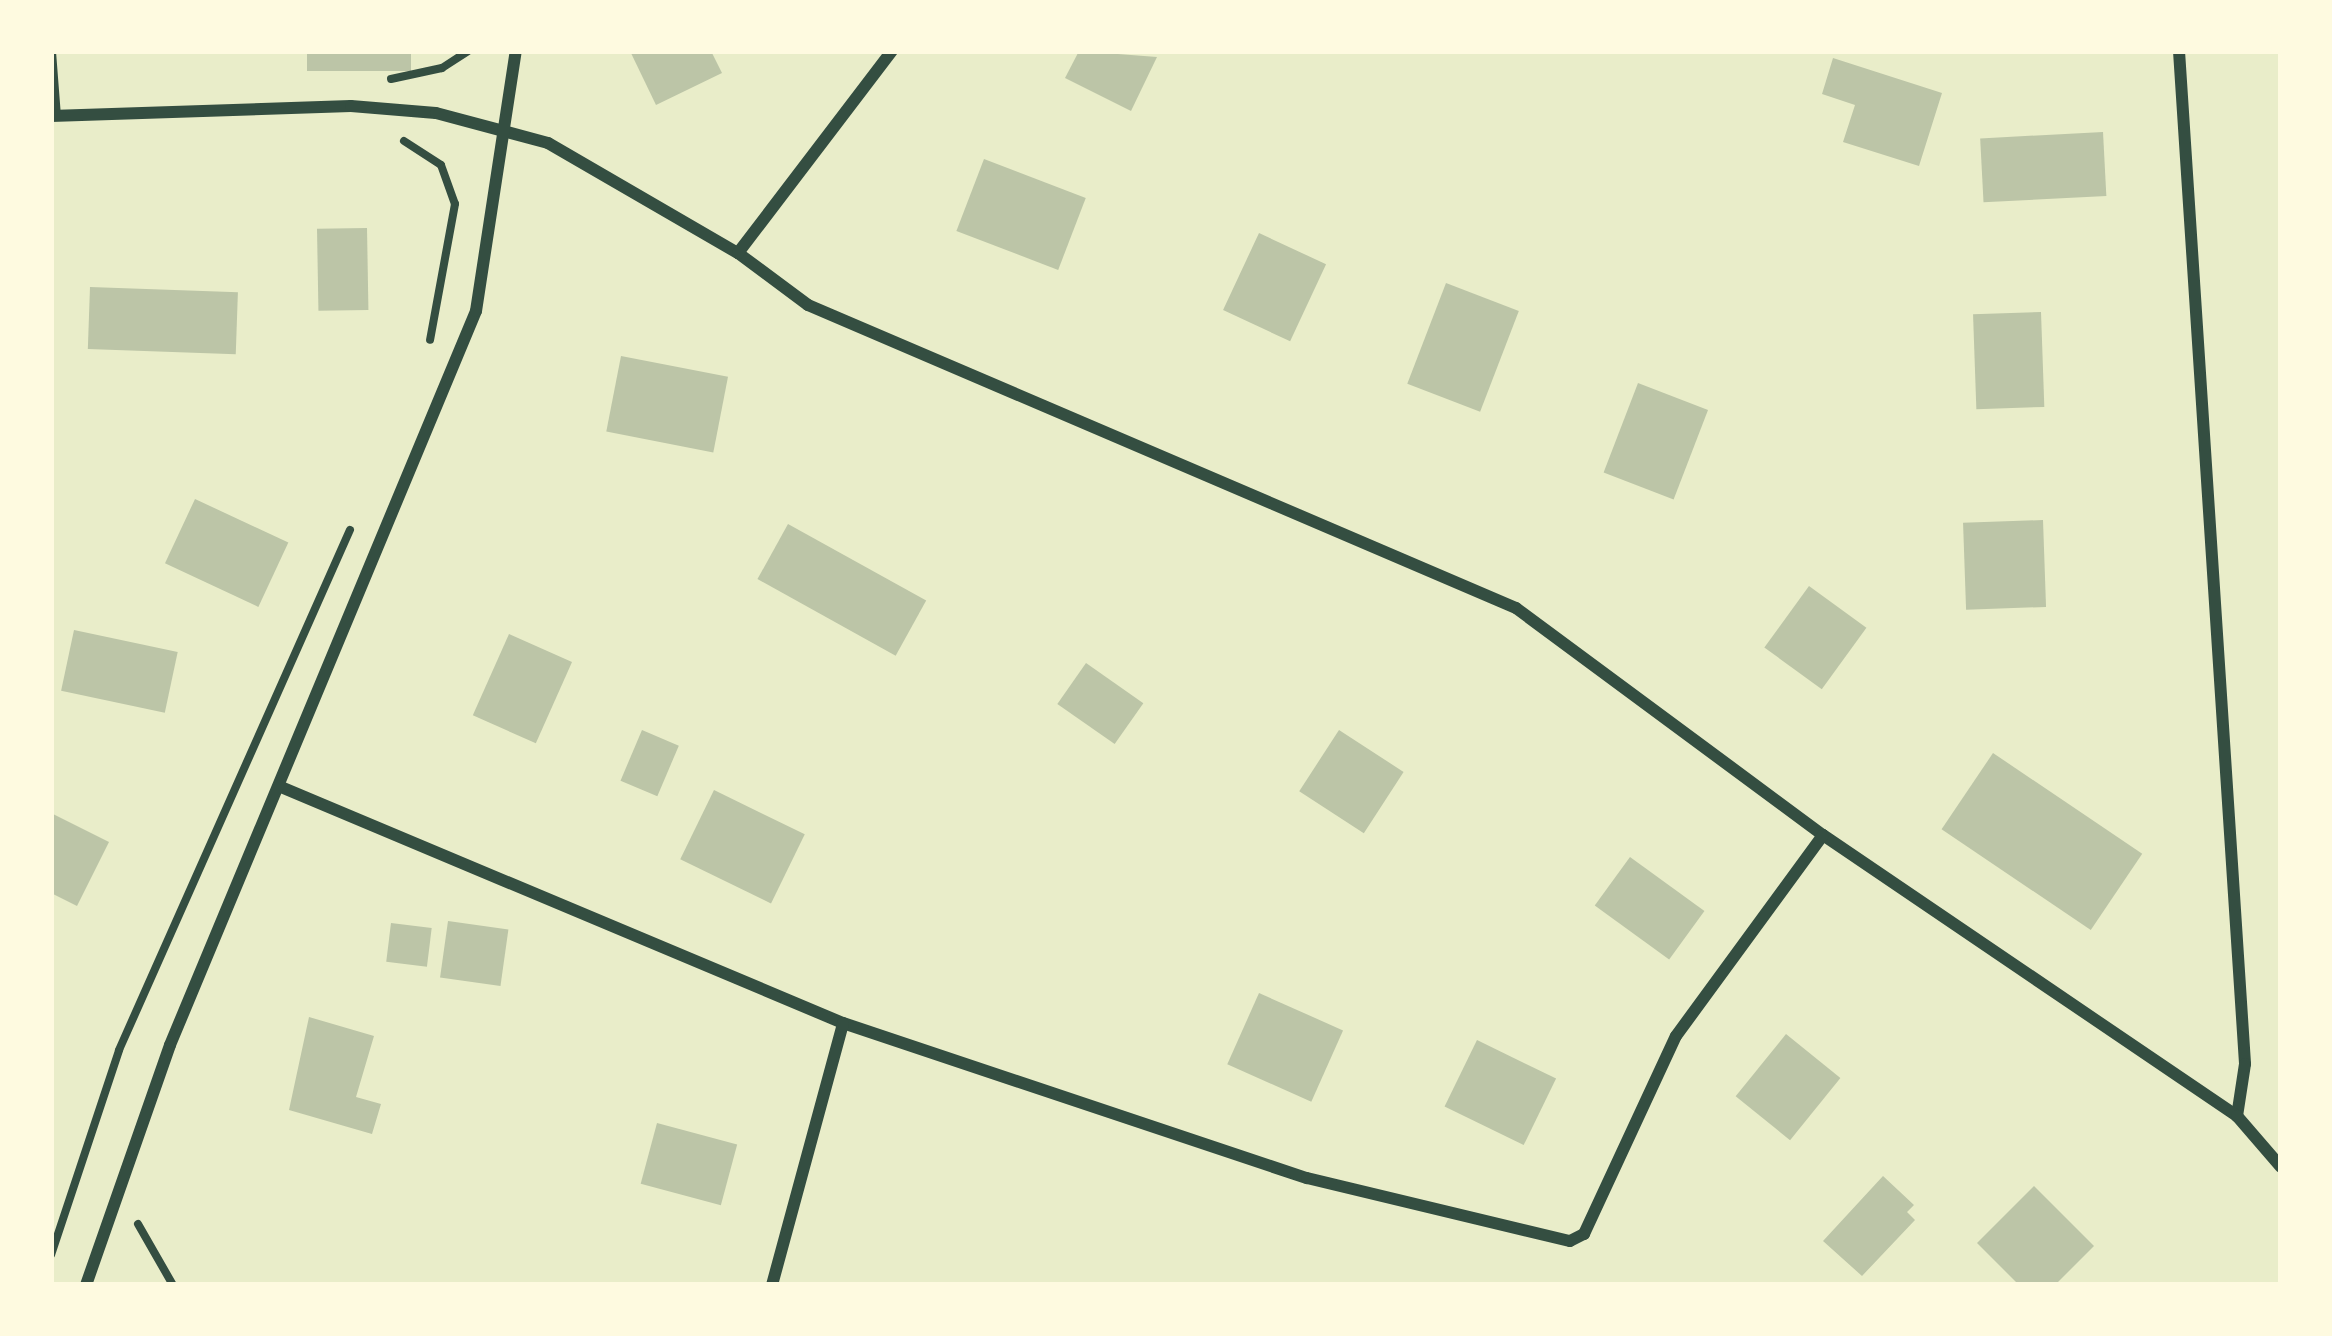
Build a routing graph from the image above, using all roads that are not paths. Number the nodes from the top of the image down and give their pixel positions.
1 (51, 51) edge
2 (516, 51) edge
3 (892, 51) edge
4 (2179, 51) edge
5 (53, 116) edge
6 (507, 128) junction
7 (738, 253) junction
8 (281, 787) junction
9 (1823, 835) junction
10 (843, 1023) junction
11 (2237, 1116) junction
12 (2281, 1167) edge
13 (86, 1285) edge
14 (772, 1285) edge

1 - 5 lane
2 - 6 street
3 - 7 street
4 - 11 street
5 - 6 street
6 - 7 street
6 - 8 street
7 - 9 street
8 - 10 street
8 - 13 street
9 - 10 street
9 - 11 street
10 - 14 street
11 - 12 street

